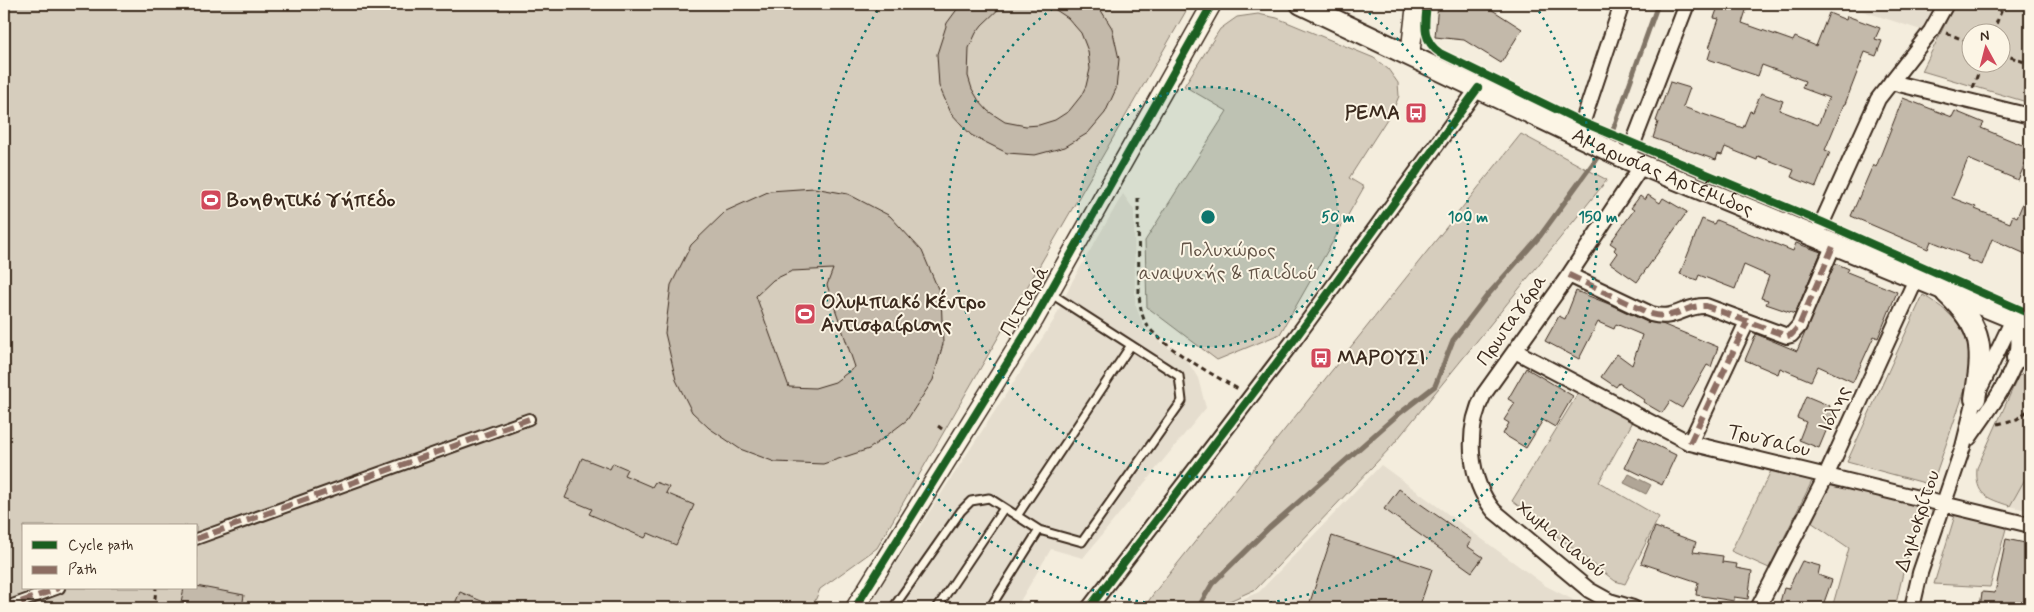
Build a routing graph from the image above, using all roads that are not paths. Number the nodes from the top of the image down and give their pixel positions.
1 (1212, 4) edge
2 (1301, 4) edge
3 (1416, 4) edge
4 (1622, 4) edge
5 (1687, 4) edge
6 (1946, 4) edge
7 (1410, 56) junction
8 (1891, 82) junction
9 (1478, 88) junction
10 (2030, 116) edge
11 (1585, 139) junction
12 (1628, 159) junction
13 (1816, 236) junction
14 (1834, 244) junction
15 (1569, 275) junction
16 (1917, 278) junction
17 (1940, 287) junction
18 (1050, 293) junction
19 (2022, 321) edge
20 (1746, 322) junction
21 (1131, 345) junction
22 (1515, 351) junction
23 (2023, 355) edge
24 (1975, 399) junction
25 (529, 419) dead end
26 (1690, 442) junction
27 (1963, 447) junction
28 (1826, 476) junction
29 (1943, 505) junction
30 (1004, 508) junction
31 (1494, 511) joint
32 (1017, 516) junction
33 (2030, 526) edge
34 (1039, 530) junction
35 (198, 538) edge
36 (54, 590) edge
37 (4, 608) edge
38 (855, 608) edge
39 (893, 608) edge
40 (937, 608) edge
41 (990, 608) edge
42 (1090, 608) edge
43 (1633, 608) edge
44 (1758, 608) edge
45 (1912, 608) edge

1 - 18 street, Πιτταρά
2 - 7 main road, Αμαρυσίας Αρτέμιδος
3 - 7 street
4 - 11 street
5 - 12 street, Πρωταγόρα
6 - 8 street
7 - 9 main road, Αμαρυσίας Αρτέμιδος
8 - 10 street
8 - 13 street
9 - 11 main road, Αμαρυσίας Αρτέμιδος
9 - 42 street
11 - 12 main road, Αμαρυσίας Αρτέμιδος
12 - 13 main road, Αμαρυσίας Αρτέμιδος
12 - 15 street, Πρωταγόρα
13 - 14 main road, Αμαρυσίας Αρτέμιδος
14 - 16 main road, Αμαρυσίας Αρτέμιδος
14 - 20 street
15 - 20 street
15 - 22 street, Πρωταγόρα
16 - 17 main road, Αμαρυσίας Αρτέμιδος
16 - 28 street, Ιόλης
17 - 19 main road, Αμαρυσίας Αρτέμιδος
17 - 24 main road
18 - 21 lane
18 - 38 street, Πιτταρά
19 - 23 street, Δημοκρίτου
19 - 24 street, Δημοκρίτου
20 - 26 street
21 - 32 lane
21 - 34 lane
22 - 26 street, Τρυγαίου
22 - 31 street, Πρωταγόρα
23 - 27 street, Δημοκρίτου
24 - 27 street, Δημοκρίτου
25 - 35 street
26 - 28 street, Τρυγαίου
27 - 29 street, Δημοκρίτου
28 - 29 street, Τρυγαίου
28 - 44 street, Ιόλης
29 - 33 street, Τρυγαίου
29 - 45 street, Δημοκρίτου
30 - 32 lane
30 - 39 lane
30 - 40 lane
31 - 43 street, Χωματιανού
32 - 34 lane
34 - 41 lane
36 - 37 street

